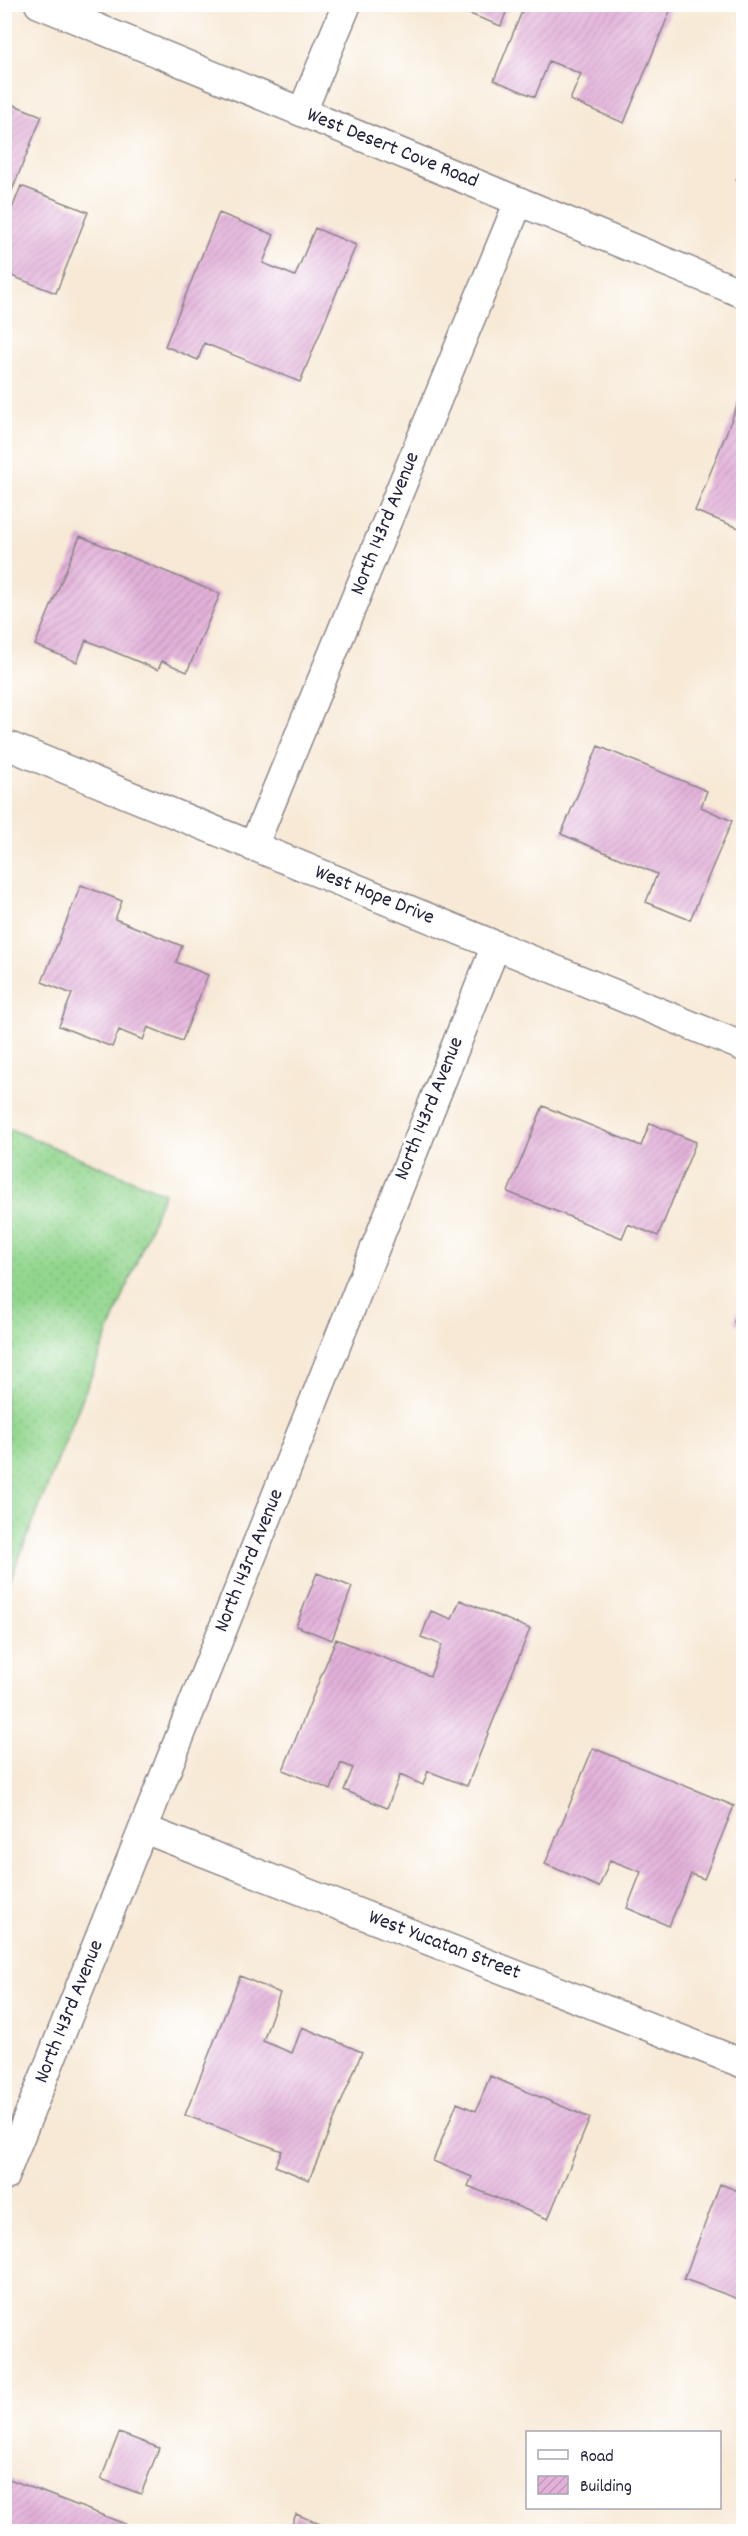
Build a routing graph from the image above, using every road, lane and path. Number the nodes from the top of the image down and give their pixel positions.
1 (39, 4) edge
2 (347, 4) edge
3 (302, 112) junction
4 (519, 201) junction
5 (744, 294) edge
6 (4, 744) edge
7 (253, 847) junction
8 (496, 945) junction
9 (744, 1047) edge
10 (144, 1829) junction
11 (744, 2064) edge
12 (4, 2177) edge

1 - 3 street, West Desert Cove Road
2 - 3 street
3 - 4 street, West Desert Cove Road
4 - 5 street, West Desert Cove Road
4 - 7 street, North 143rd Avenue
6 - 7 street, West Hope Drive
7 - 8 street, West Hope Drive
8 - 9 street, West Hope Drive
8 - 10 street, North 143rd Avenue
10 - 11 street, West Yucatan Street
10 - 12 street, North 143rd Avenue

